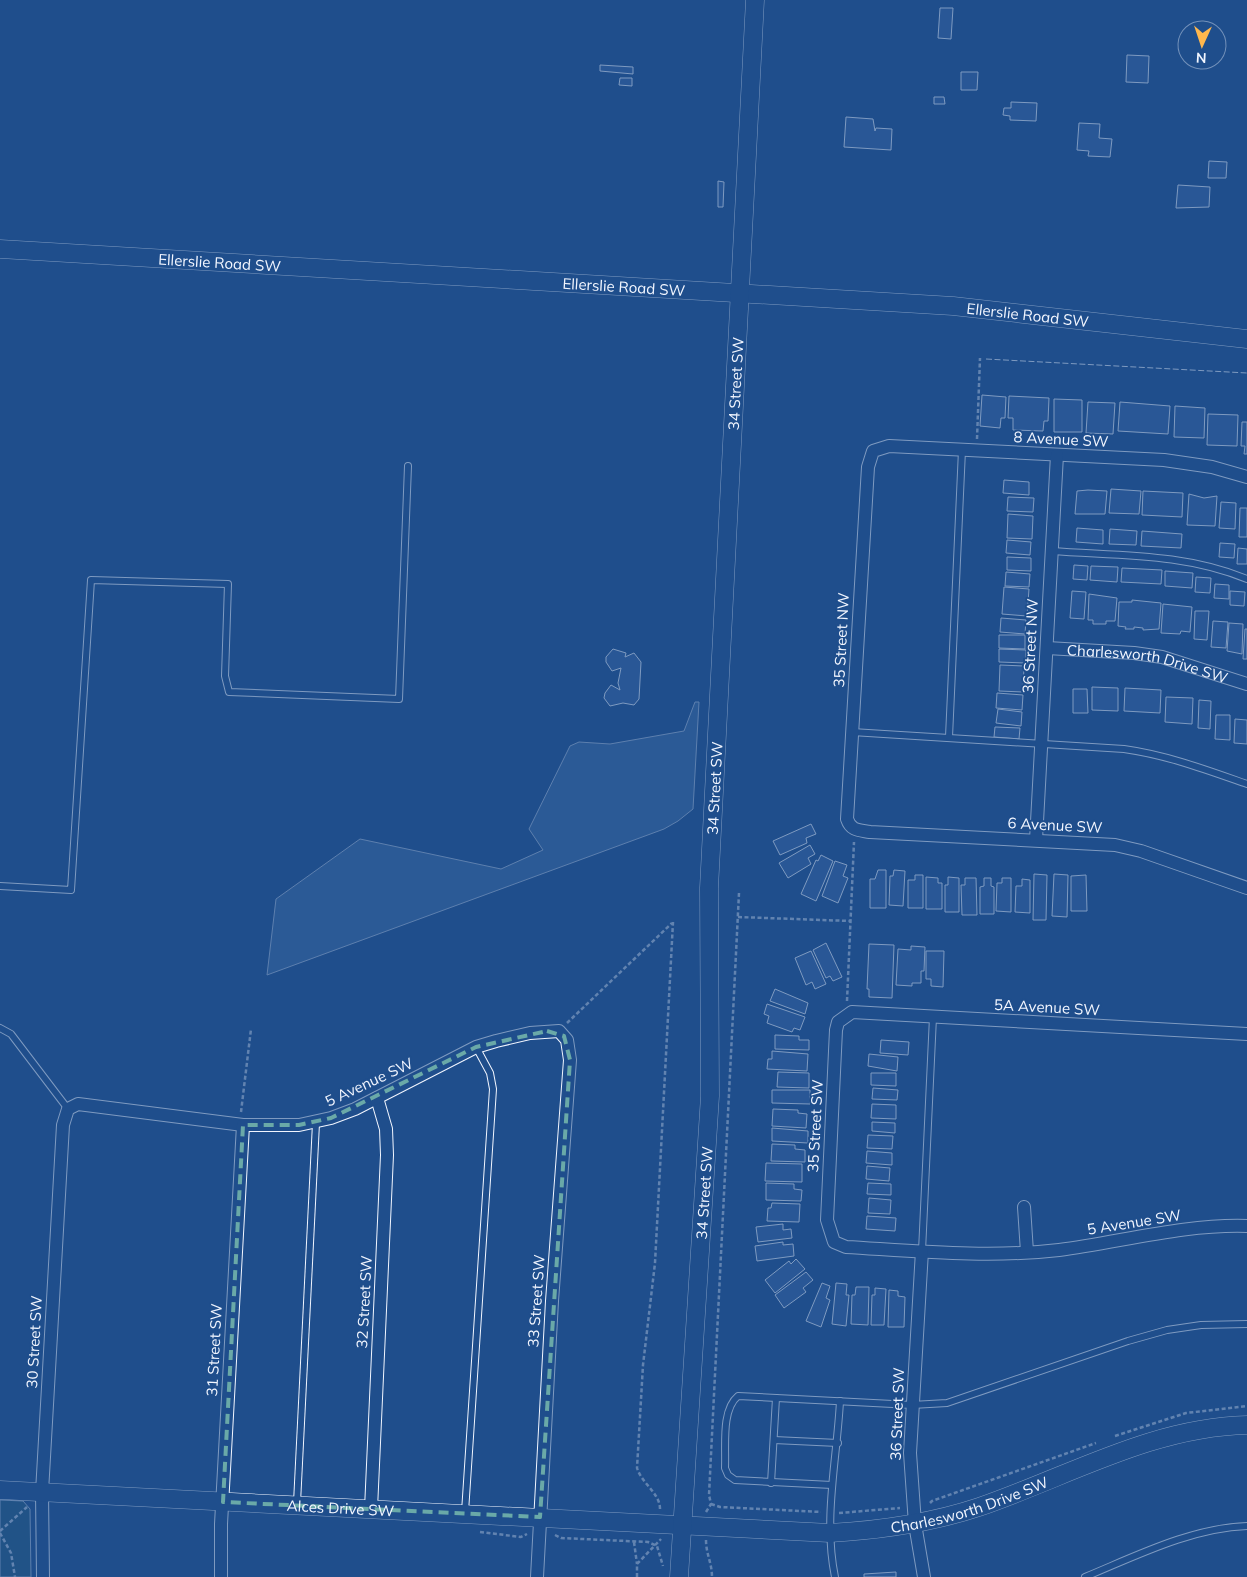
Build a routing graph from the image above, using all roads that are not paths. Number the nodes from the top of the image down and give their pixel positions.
1 (755, 0) edge
2 (0, 249) edge
3 (740, 294) junction
4 (1247, 339) edge
5 (962, 450) junction
6 (874, 451) joint
7 (1057, 455) junction
8 (408, 466) dead end
9 (1247, 477) edge
10 (1051, 551) junction
11 (1247, 579) edge
12 (1046, 648) junction
13 (1247, 684) edge
14 (852, 732) junction
15 (949, 737) junction
16 (1041, 743) junction
17 (1247, 784) edge
18 (854, 830) joint
19 (1036, 840) junction
20 (0, 886) edge
21 (1247, 888) edge
22 (846, 1015) joint
23 (933, 1017) junction
24 (0, 1028) edge
25 (559, 1031) joint
26 (1247, 1034) edge
27 (476, 1047) junction
28 (376, 1098) junction
29 (68, 1109) junction
30 (316, 1122) junction
31 (241, 1125) junction
32 (1024, 1207) dead end
33 (1247, 1226) edge
34 (834, 1242) joint
35 (922, 1251) junction
36 (1027, 1252) junction
37 (1247, 1324) edge
38 (776, 1398) junction
39 (840, 1401) junction
40 (912, 1405) junction
41 (1247, 1425) edge
42 (774, 1440) junction
43 (838, 1443) junction
44 (771, 1483) junction
45 (832, 1485) junction
46 (0, 1490) edge
47 (36, 1498) junction
48 (223, 1502) junction
49 (296, 1505) junction
50 (371, 1509) junction
51 (465, 1514) junction
52 (540, 1517) junction
53 (682, 1524) junction
54 (915, 1524) junction
55 (1247, 1526) edge
56 (830, 1533) junction
57 (43, 1577) edge
58 (221, 1577) edge
59 (537, 1577) edge
60 (679, 1577) edge
61 (835, 1577) edge
62 (924, 1577) edge
63 (1085, 1577) edge

1 - 3 main road, 34 Street SW
2 - 3 main road, Ellerslie Road SW
3 - 4 main road, Ellerslie Road SW
3 - 53 main road, 34 Street SW
5 - 6 street, 8 Avenue SW
5 - 7 street, 8 Avenue SW
5 - 15 lane
6 - 14 street, 35 Street NW
7 - 9 street, 8 Avenue SW
7 - 10 street, 36 Street NW
8 - 20 lane
10 - 11 lane
10 - 12 street, 36 Street NW
12 - 13 street, Charlesworth Drive SW
12 - 16 street, 36 Street NW
14 - 15 lane
14 - 18 street, 35 Street NW
15 - 16 lane
16 - 17 lane
16 - 19 street, 36 Street NW
18 - 19 street, 6 Avenue SW
19 - 21 street, 6 Avenue SW
22 - 23 street, 5A Avenue SW
22 - 34 street, 35 Street SW
23 - 26 street, 5A Avenue SW
23 - 35 lane
24 - 29 lane
25 - 27 street, 5 Avenue SW
25 - 52 street, 33 Street SW
27 - 28 street, 5 Avenue SW
27 - 51 lane
28 - 30 street, 5 Avenue SW
28 - 50 street, 32 Street SW
29 - 31 street, 5 Avenue SW
29 - 47 street, 30 Street SW
30 - 31 street, 5 Avenue SW
30 - 49 lane
31 - 48 street, 31 Street SW
32 - 36 street
33 - 36 street, 5 Avenue SW
34 - 35 street, 5 Avenue SW
35 - 36 street, 5 Avenue SW
35 - 40 street, 36 Street SW
37 - 40 lane
38 - 39 lane
38 - 42 lane
38 - 44 lane
39 - 40 lane
39 - 43 lane
40 - 54 street, 36 Street SW
41 - 54 main road, Charlesworth Drive SW
42 - 43 lane
42 - 44 lane
43 - 45 lane
44 - 45 lane
45 - 56 lane
46 - 47 main road, Alces Drive SW
47 - 48 main road, Alces Drive SW
47 - 57 street, 30 Street SW
48 - 49 main road, Alces Drive SW
48 - 58 street, 31 Street SW
49 - 50 main road, Alces Drive SW
50 - 51 main road, Alces Drive SW
51 - 52 main road, Alces Drive SW
52 - 53 main road, Alces Drive SW
52 - 59 street, 33 Street SW
53 - 56 main road, Charlesworth Drive SW
53 - 60 main road, 34 Street SW
54 - 56 main road, Charlesworth Drive SW
54 - 62 street, 36 Street SW
55 - 63 lane
56 - 61 lane

